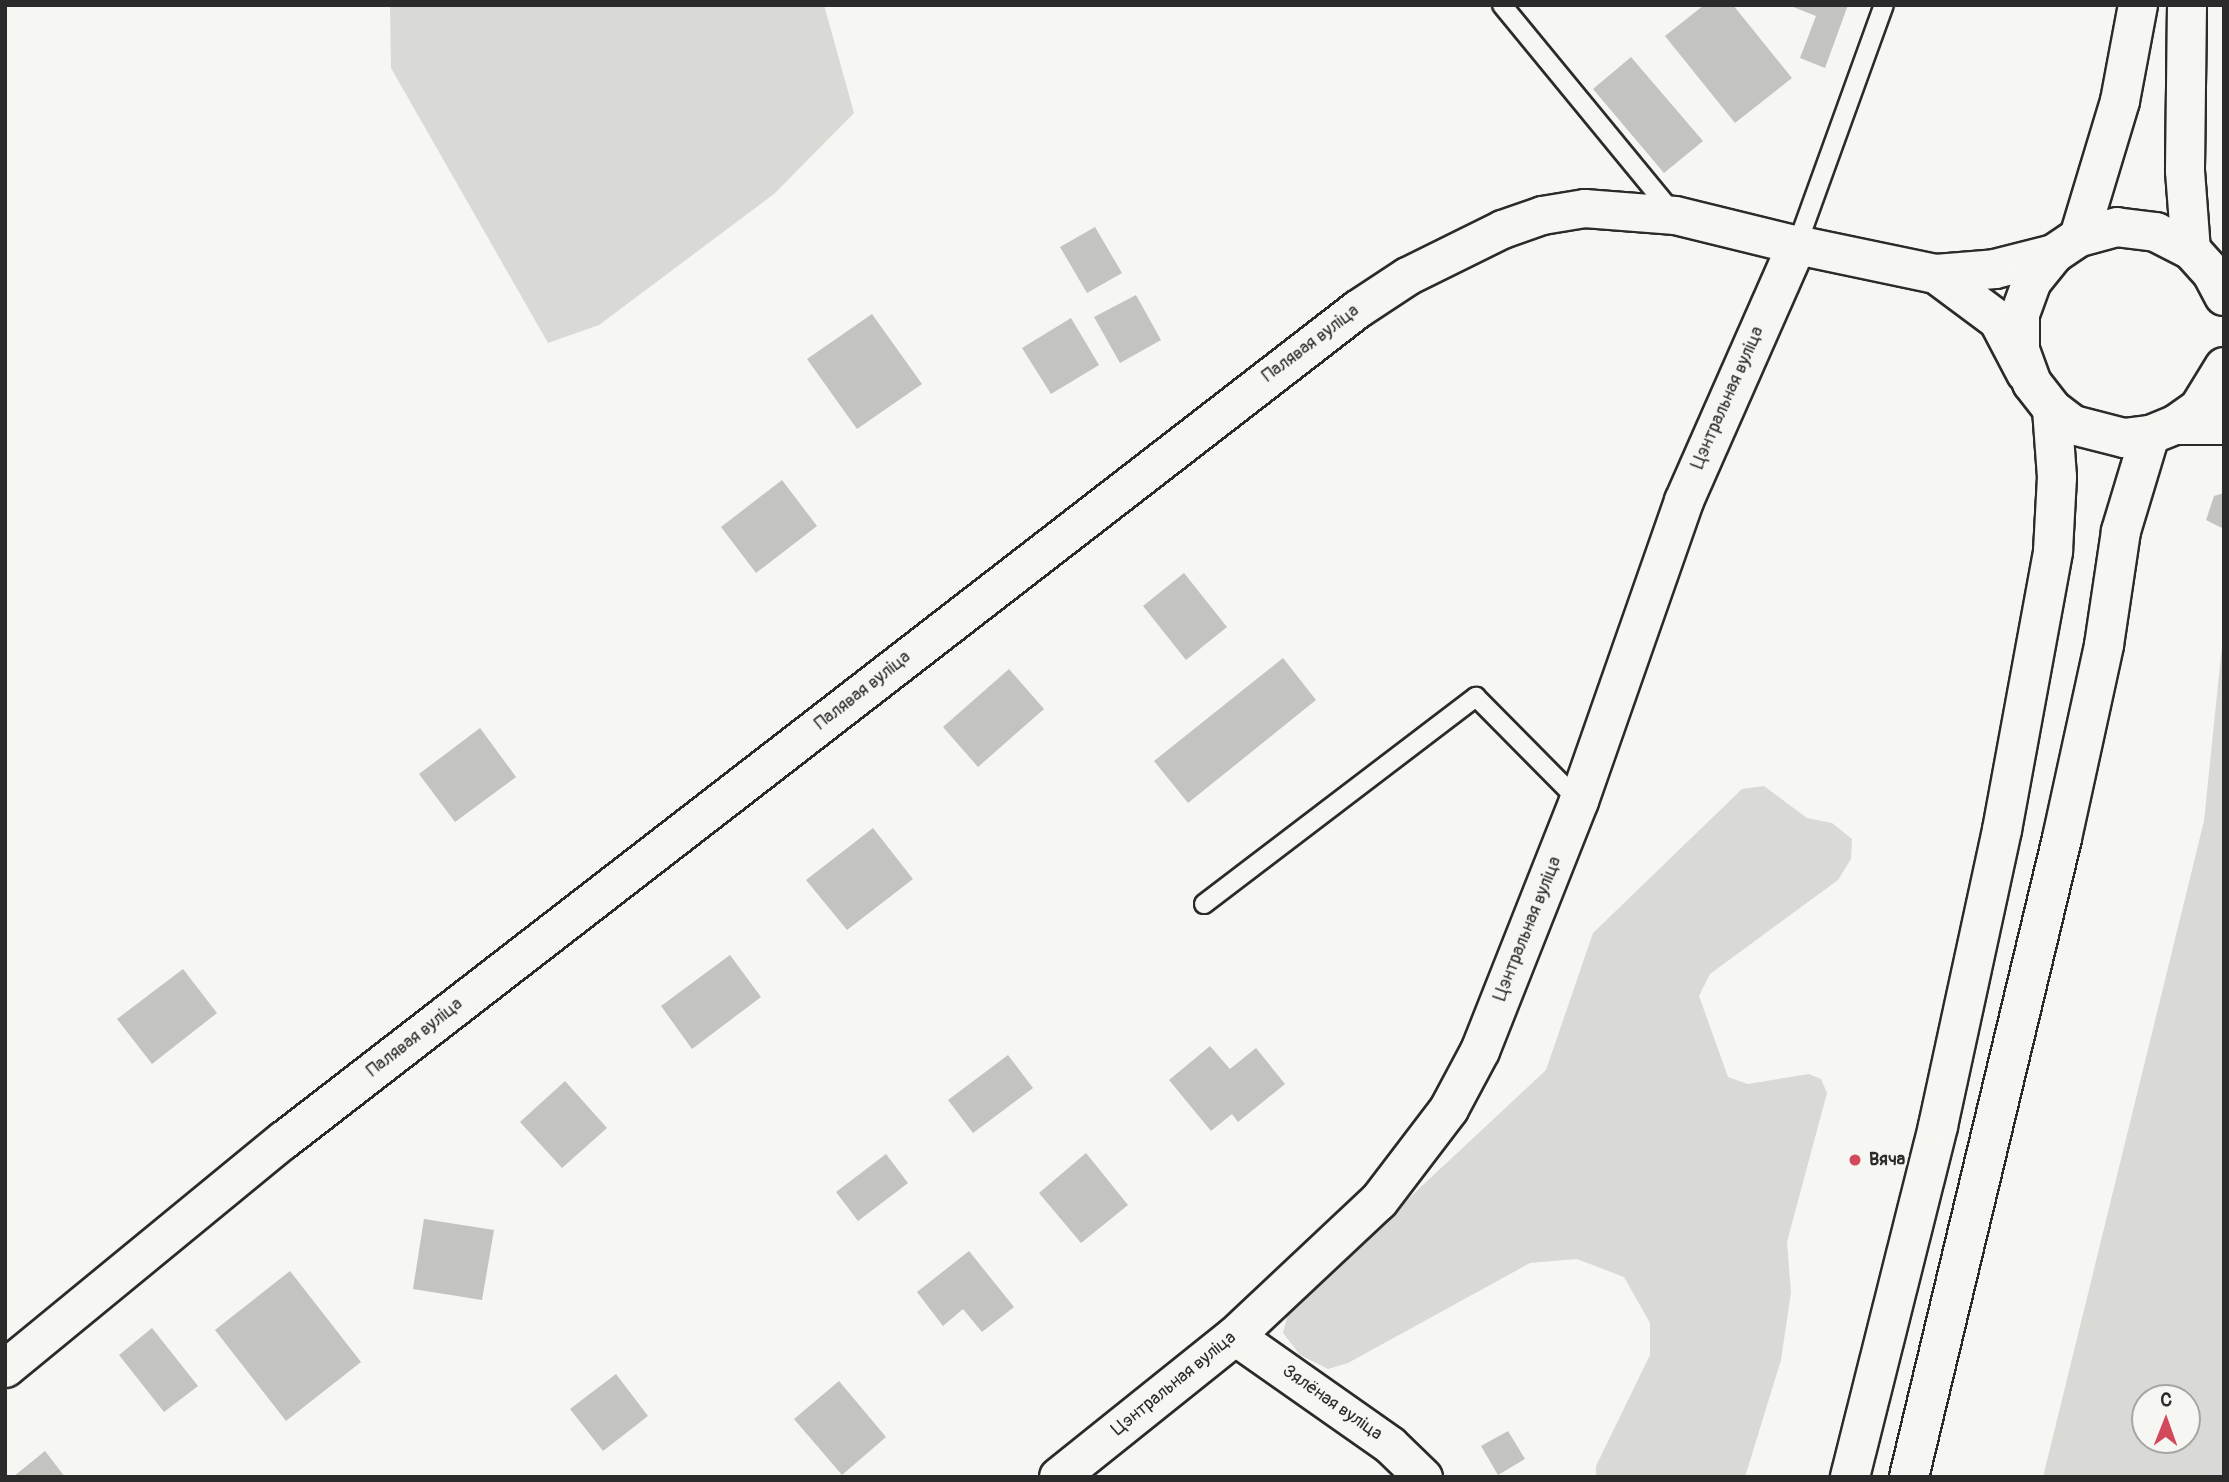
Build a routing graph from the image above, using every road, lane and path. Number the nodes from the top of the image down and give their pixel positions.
1 (1502, 5) edge
2 (1884, 5) edge
3 (2138, 5) edge
4 (2187, 5) edge
5 (1675, 215) junction
6 (1797, 245) junction
7 (2066, 246) junction
8 (2191, 250) junction
9 (1936, 274) junction
10 (2224, 296) edge
11 (2224, 367) edge
12 (2042, 396) junction
13 (2224, 425) edge
14 (2163, 430) junction
15 (1579, 801) junction
16 (1203, 904) dead end
17 (1235, 1336) junction
18 (5, 1368) edge
19 (1059, 1477) edge
20 (1423, 1477) edge
21 (1850, 1477) edge
22 (1909, 1477) edge

1 - 5 lane
2 - 6 lane
3 - 7 main road
4 - 8 main road
5 - 6 street, Палявая вуліца
5 - 18 street, Палявая вуліца
6 - 9 main road
6 - 15 main road, Цэнтральная вуліца
7 - 8 main road
7 - 9 main road
7 - 12 main road
8 - 10 main road
9 - 12 main road
11 - 14 main road
12 - 14 main road
12 - 21 main road
13 - 14 main road
14 - 22 main road
15 - 16 lane
15 - 17 main road, Цэнтральная вуліца
17 - 19 main road, Цэнтральная вуліца
17 - 20 street, Зялёная вуліца

